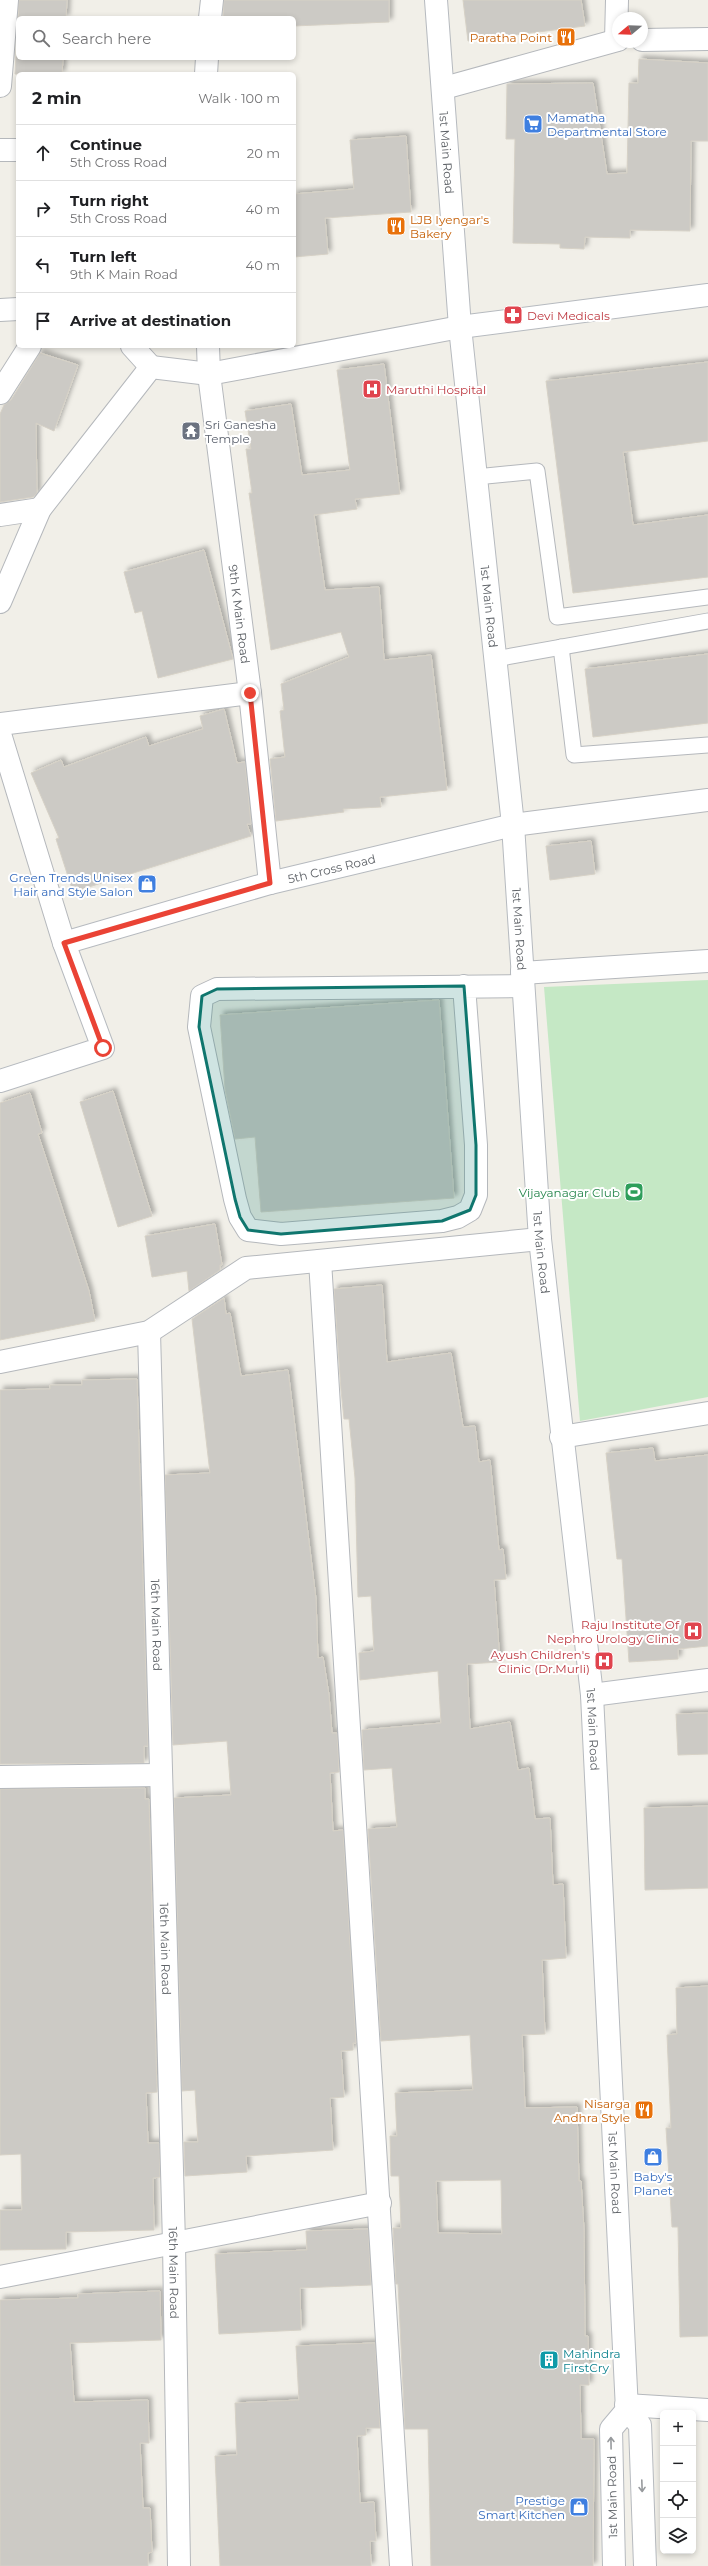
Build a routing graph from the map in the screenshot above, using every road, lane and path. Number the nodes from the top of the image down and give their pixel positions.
1 (7, 0) edge
2 (212, 0) edge
3 (436, 0) edge
4 (617, 0) edge
5 (617, 12) edge
6 (210, 16) edge
7 (708, 39) edge
8 (648, 40) edge
9 (612, 41) edge
10 (207, 60) edge
11 (206, 72) edge
12 (0, 86) edge
13 (444, 88) junction
14 (0, 150) edge
15 (16, 150) edge
16 (708, 295) edge
17 (16, 309) edge
18 (0, 310) edge
19 (460, 327) junction
20 (29, 348) edge
21 (134, 348) edge
22 (208, 348) edge
23 (151, 367) junction
24 (209, 374) junction
25 (0, 393) edge
26 (476, 477) junction
27 (40, 508) junction
28 (0, 515) edge
29 (708, 597) edge
30 (0, 602) edge
31 (708, 620) edge
32 (561, 647) junction
33 (495, 659) junction
34 (250, 693) junction
35 (0, 724) edge
36 (0, 734) edge
37 (708, 745) edge
38 (708, 800) edge
39 (513, 825) junction
40 (270, 883) junction
41 (64, 943) junction
42 (708, 961) edge
43 (522, 977) junction
44 (464, 986) junction
45 (0, 1081) edge
46 (540, 1239) junction
47 (320, 1261) junction
48 (149, 1332) junction
49 (0, 1362) edge
50 (708, 1413) edge
51 (561, 1437) junction
52 (708, 1680) edge
53 (592, 1695) junction
54 (160, 1775) junction
55 (0, 1777) edge
56 (380, 2203) junction
57 (174, 2243) junction
58 (0, 2277) edge
59 (626, 2408) junction
60 (708, 2410) edge
61 (179, 2566) edge
62 (401, 2566) edge
63 (614, 2566) edge
64 (644, 2566) edge

1 - 12 street
2 - 6 street
3 - 13 street, 1st Main Road
4 - 5 street
7 - 8 street
9 - 13 street
10 - 11 street
13 - 19 street, 1st Main Road
14 - 15 street
16 - 19 street
17 - 18 street
19 - 24 street
19 - 26 street, 1st Main Road
20 - 25 street
21 - 23 street
22 - 24 street, 9th K Main Road
23 - 24 street
23 - 27 street
24 - 34 street, 9th K Main Road
26 - 29 lane
26 - 33 street, 1st Main Road
27 - 28 street
27 - 30 street
31 - 32 lane
32 - 33 lane
32 - 37 lane
33 - 39 street, 1st Main Road
34 - 35 street
34 - 40 street, 9th K Main Road
36 - 41 street
38 - 39 street, 5th Cross Road
39 - 40 street, 5th Cross Road
39 - 43 street, 1st Main Road
40 - 41 street, 5th Cross Road
41 - 45 street
42 - 43 street
43 - 44 street
43 - 46 street, 1st Main Road
44 - 44 street
46 - 47 street
46 - 51 street, 1st Main Road
47 - 48 street
47 - 56 street
48 - 49 street
48 - 54 street, 16th Main Road
50 - 51 street
51 - 53 street, 1st Main Road
52 - 53 street
53 - 59 street, 1st Main Road
54 - 55 street
54 - 57 street, 16th Main Road
56 - 57 street
56 - 62 street
57 - 58 street
57 - 61 street, 16th Main Road
59 - 60 street
63 -> 59 street, 1st Main Road
59 -> 64 street

